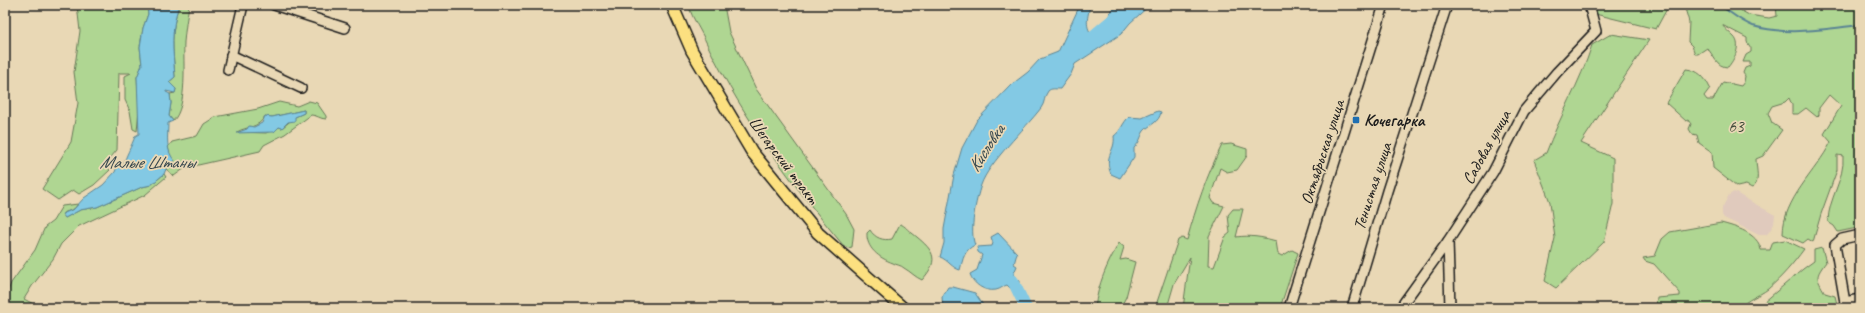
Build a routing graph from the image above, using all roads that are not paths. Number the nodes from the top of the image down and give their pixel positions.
1 (243, 5) edge
2 (274, 5) edge
3 (672, 5) edge
4 (1384, 5) edge
5 (1447, 5) edge
6 (1589, 5) edge
7 (345, 28) dead end
8 (231, 55) junction
9 (228, 70) dead end
10 (301, 88) dead end
11 (1860, 235) edge
12 (1448, 241) junction
13 (1860, 299) edge
14 (1845, 305) edge
15 (903, 308) edge
16 (1289, 308) edge
17 (1352, 308) edge
18 (1400, 308) edge
19 (1450, 308) edge

1 - 8 street
2 - 7 street
3 - 15 main road, Шегарский тракт
4 - 16 street, Октябрьская улица
5 - 17 street, Тенистая улица
6 - 12 street, Садовая улица
8 - 9 street
8 - 10 street
11 - 14 street
12 - 18 street, Садовая улица
12 - 19 street
13 - 14 street

